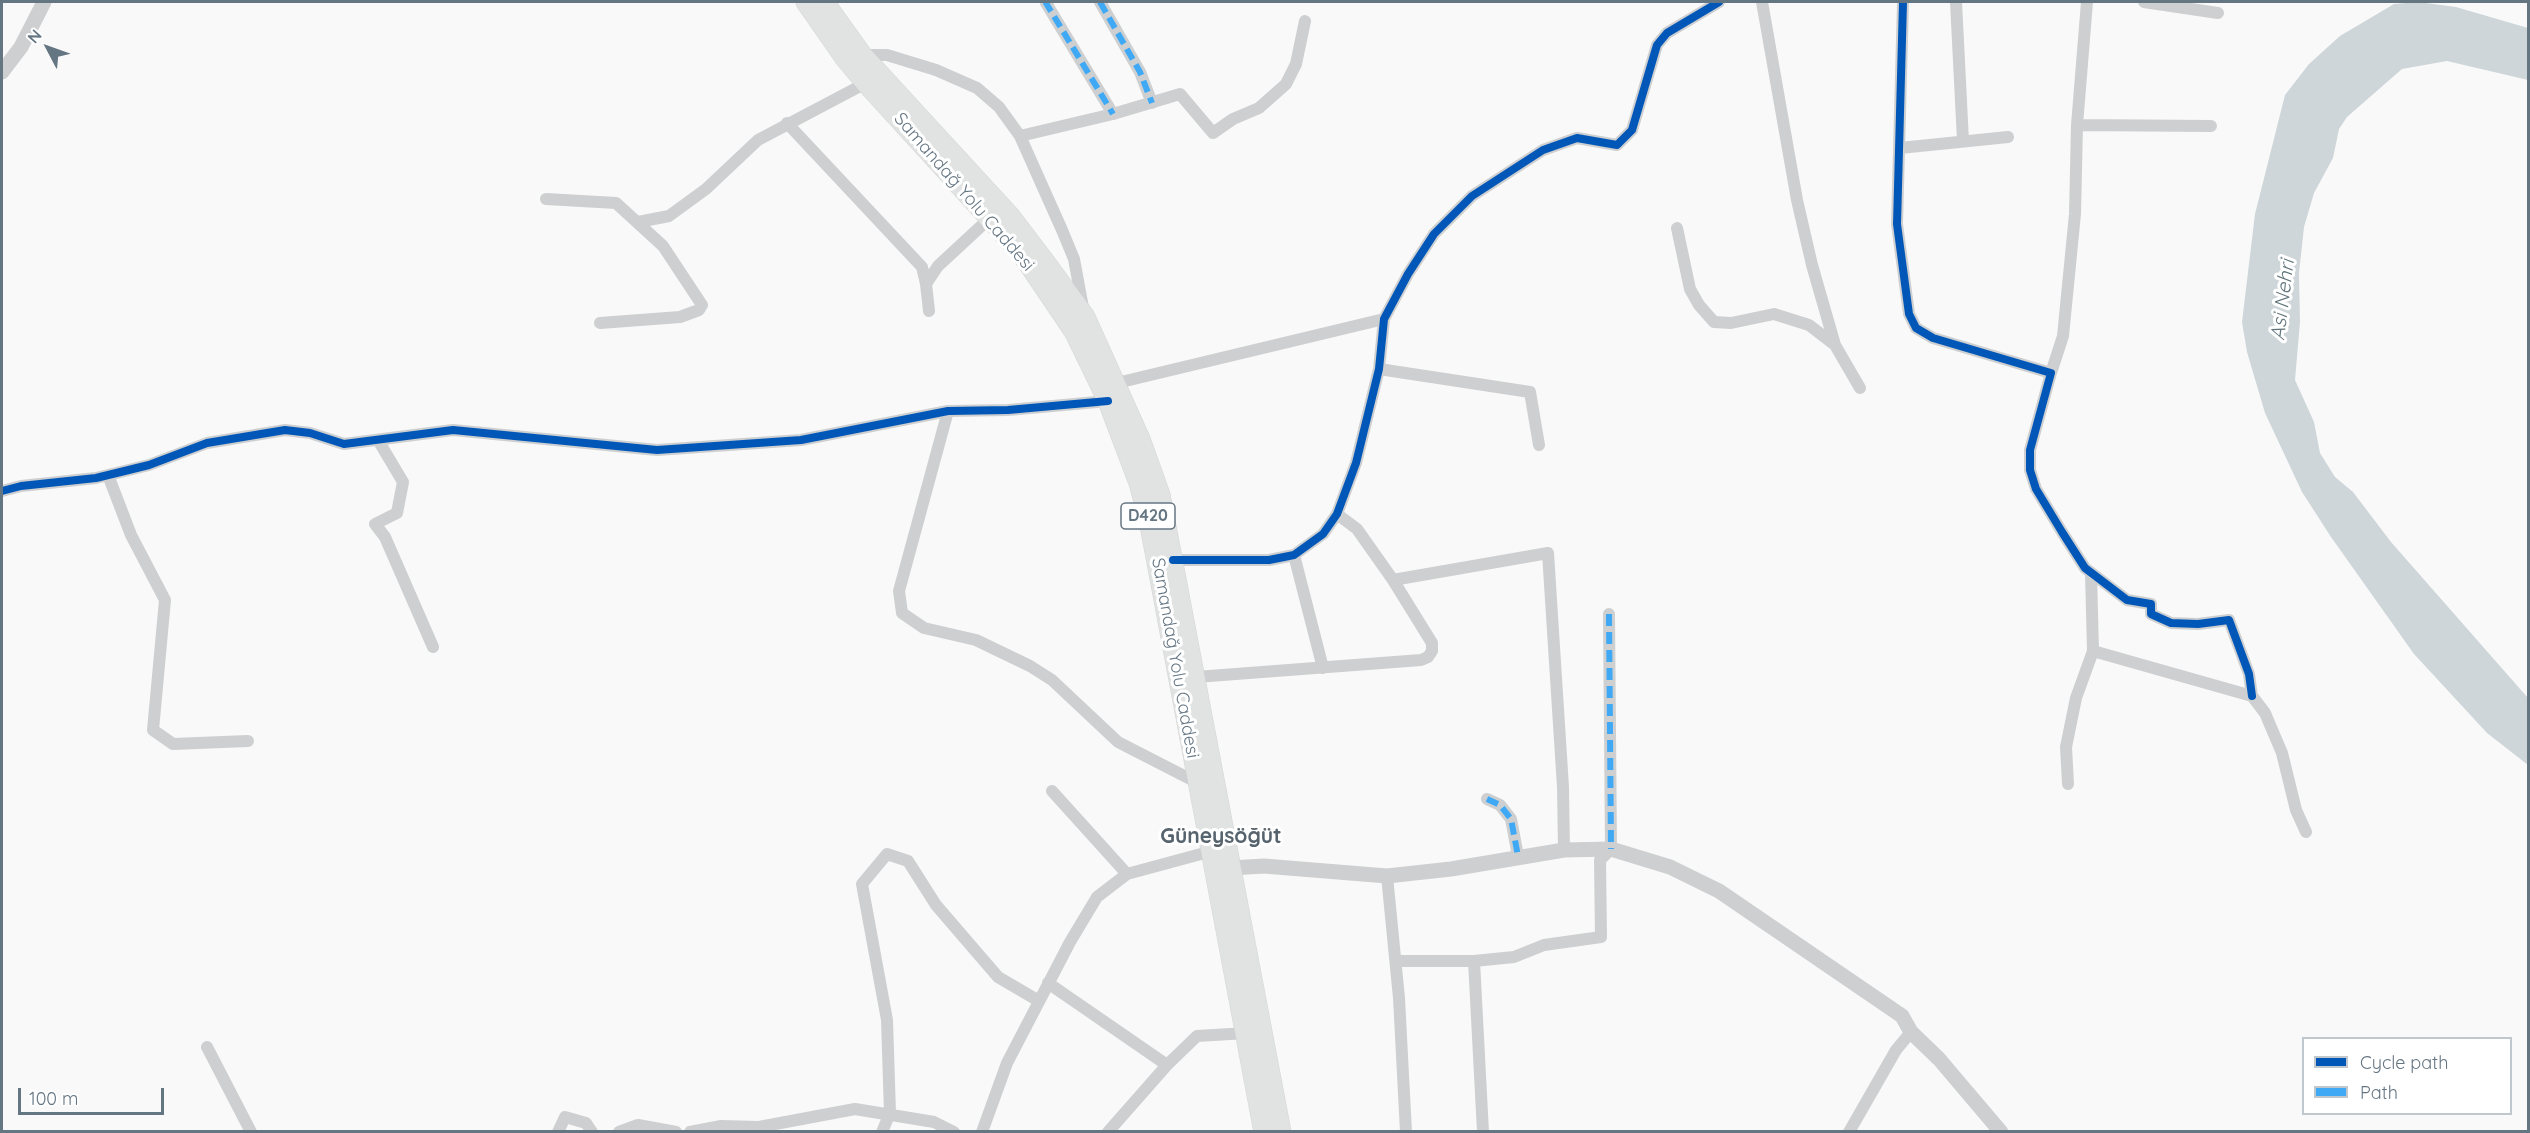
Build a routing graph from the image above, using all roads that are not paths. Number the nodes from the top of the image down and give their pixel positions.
1 (44, 2) edge
2 (806, 2) edge
3 (824, 2) edge
4 (1048, 2) edge
5 (1100, 2) edge
6 (1719, 2) edge
7 (1762, 2) edge
8 (1903, 2) edge
9 (1956, 2) edge
10 (2087, 2) edge
11 (2144, 2) edge
12 (2218, 13) dead end
13 (1305, 21) dead end
14 (862, 55) junction
15 (2, 72) edge
16 (866, 83) junction
17 (1152, 103) junction
18 (1113, 114) junction
19 (787, 123) junction
20 (2077, 125) junction
21 (2211, 126) dead end
22 (1020, 136) junction
23 (2008, 137) dead end
24 (1963, 141) junction
25 (1900, 148) junction
26 (546, 200) dead end
27 (991, 217) junction
28 (638, 222) junction
29 (1677, 228) dead end
30 (926, 284) junction
31 (929, 311) dead end
32 (1084, 318) junction
33 (1384, 320) junction
34 (600, 323) dead end
35 (1835, 345) junction
36 (1379, 369) junction
37 (2051, 373) junction
38 (1860, 388) dead end
39 (1112, 392) junction
40 (948, 411) junction
41 (378, 440) junction
42 (1539, 445) dead end
43 (108, 475) junction
44 (2, 491) edge
45 (1337, 514) junction
46 (1294, 555) junction
47 (1173, 560) junction
48 (2091, 573) junction
49 (1393, 580) junction
50 (1609, 615) dead end
51 (433, 647) dead end
52 (2093, 651) junction
53 (1323, 668) junction
54 (1196, 677) junction
55 (2252, 696) junction
56 (248, 741) dead end
57 (1198, 783) junction
58 (2068, 784) dead end
59 (1052, 791) dead end
60 (1487, 799) dead end
61 (2306, 832) dead end
62 (1611, 849) junction
63 (1564, 850) junction
64 (1212, 851) junction
65 (1518, 856) junction
66 (1230, 868) junction
67 (1127, 874) junction
68 (1387, 876) junction
69 (1395, 961) junction
70 (1474, 962) junction
71 (1048, 983) junction
72 (1039, 1001) junction
73 (1911, 1032) junction
74 (1246, 1033) junction
75 (207, 1047) dead end
76 (1167, 1065) junction
77 (890, 1113) junction
78 (251, 1131) edge
79 (558, 1131) edge
80 (592, 1131) edge
81 (619, 1131) edge
82 (676, 1131) edge
83 (690, 1131) edge
84 (882, 1131) edge
85 (954, 1131) edge
86 (982, 1131) edge
87 (1108, 1131) edge
88 (1264, 1131) edge
89 (1281, 1131) edge
90 (1406, 1131) edge
91 (1483, 1131) edge
92 (1849, 1131) edge
93 (2001, 1131) edge

1 - 15 street
2 - 16 highway, Samandağ Yolu Caddesi / D420
3 - 14 highway, Samandağ Yolu Caddesi / D420
4 - 18 street
5 - 17 street
6 - 33 street
7 - 35 street
8 - 25 street
9 - 24 street
10 - 20 street
11 - 12 street
13 - 17 street
14 - 22 street
14 - 32 highway, Samandağ Yolu Caddesi / D420
16 - 19 street
16 - 27 highway, Samandağ Yolu Caddesi / D420
17 - 18 street
18 - 22 street
19 - 28 street
19 - 30 street
20 - 21 street
20 - 37 street
22 - 32 street
23 - 24 street
24 - 25 street
25 - 37 street
26 - 28 street
27 - 30 street
27 - 39 highway, Samandağ Yolu Caddesi / D420
28 - 34 street
29 - 35 street
30 - 31 street
32 - 39 highway, Samandağ Yolu Caddesi / D420
33 - 36 street
33 - 39 street
35 - 38 street
36 - 42 street
36 - 45 street
37 - 48 street
39 - 40 street
39 - 47 highway, Samandağ Yolu Caddesi / D420
39 - 57 highway, Samandağ Yolu Caddesi / D420
40 - 41 street
40 - 57 street
41 - 43 street
41 - 51 street
43 - 44 street
43 - 56 street
45 - 46 street
45 - 49 street
46 - 47 street
46 - 53 street
47 - 54 highway, Samandağ Yolu Caddesi / D420
48 - 52 street
48 - 55 street
49 - 53 street
49 - 63 street
50 - 62 street
52 - 55 street
52 - 58 street
53 - 54 street
54 - 66 highway, Samandağ Yolu Caddesi / D420
55 - 61 street
57 - 64 highway, Samandağ Yolu Caddesi / D420
59 - 67 street
60 - 65 street
62 - 63 street
62 - 70 street
62 - 73 street
63 - 65 street
64 - 67 street
64 - 74 highway, Samandağ Yolu Caddesi / D420
65 - 68 street
66 - 68 street
66 - 89 highway, Samandağ Yolu Caddesi / D420
67 - 71 street
68 - 69 street
69 - 70 street
69 - 90 street
70 - 91 street
71 - 72 street
71 - 76 street
72 - 77 street
72 - 86 street
73 - 92 street
73 - 93 street
74 - 76 street
74 - 88 highway, Samandağ Yolu Caddesi / D420
75 - 78 street
76 - 87 street
77 - 83 street
77 - 84 street
77 - 85 street
79 - 80 street
81 - 82 street

